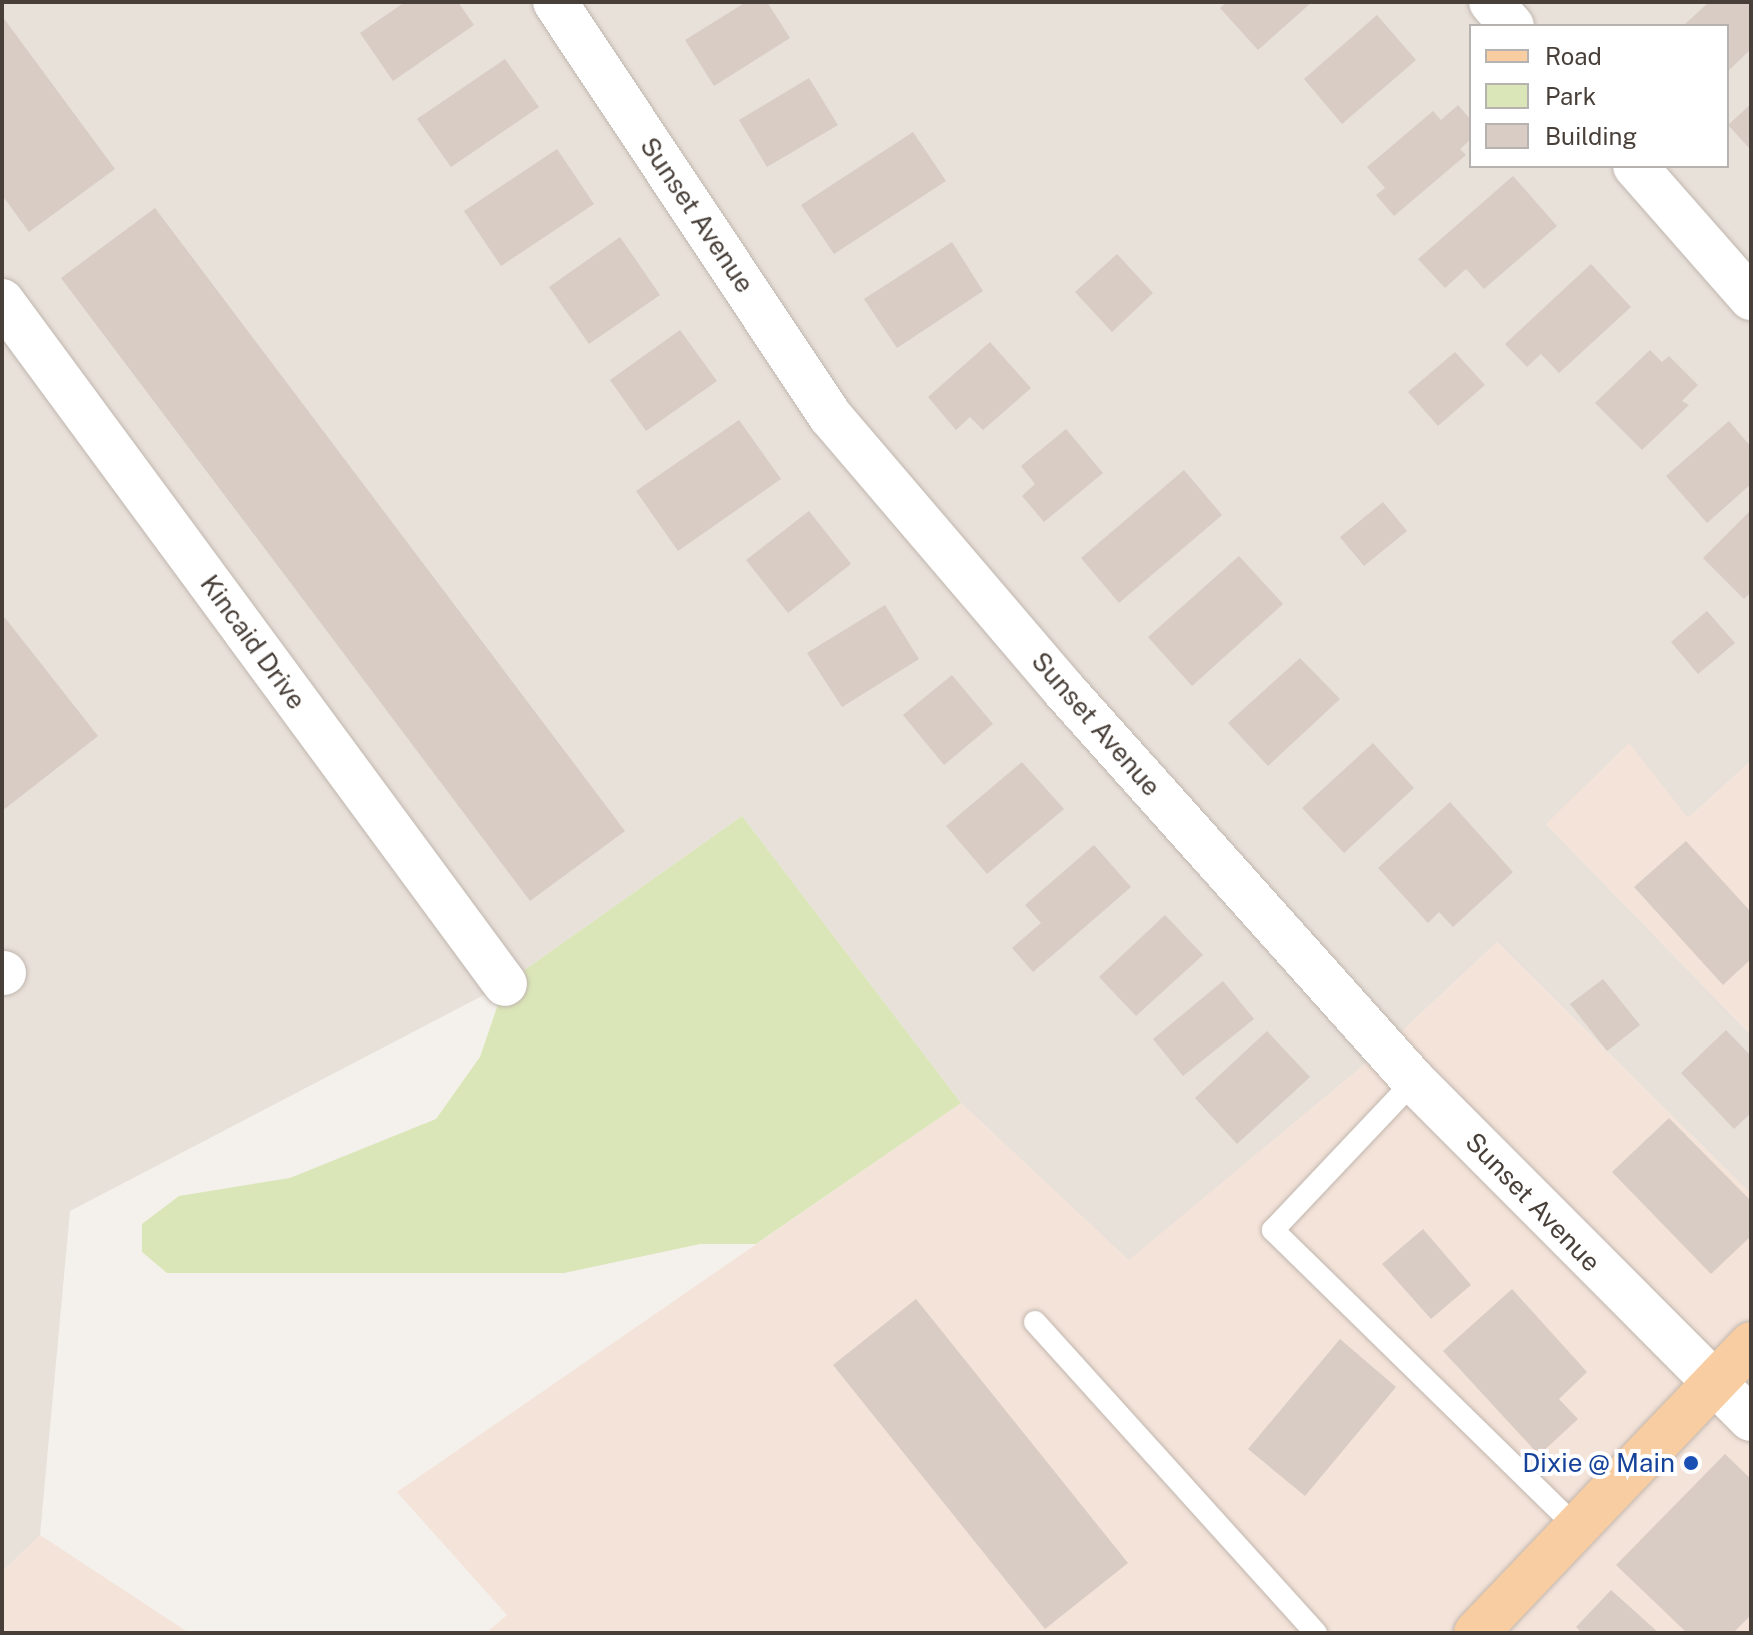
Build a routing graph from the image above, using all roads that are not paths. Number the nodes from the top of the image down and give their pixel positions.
1 (555, 2) edge
2 (1491, 2) edge
3 (1510, 24) edge
4 (1637, 168) edge
5 (1751, 298) edge
6 (2, 301) edge
7 (505, 984) dead end
8 (1414, 1081) junction
9 (1035, 1322) dead end
10 (1751, 1344) edge
11 (1712, 1385) junction
12 (1751, 1419) edge
13 (1577, 1528) junction
14 (1316, 1633) edge
15 (1476, 1633) edge

1 - 8 street, Sunset Avenue
2 - 3 street
4 - 5 street
6 - 7 street, Kincaid Drive
8 - 11 street, Sunset Avenue
8 - 13 lane
9 - 14 lane
10 - 11 main road
11 - 12 street, Sunset Avenue
11 - 13 main road
13 - 15 main road

